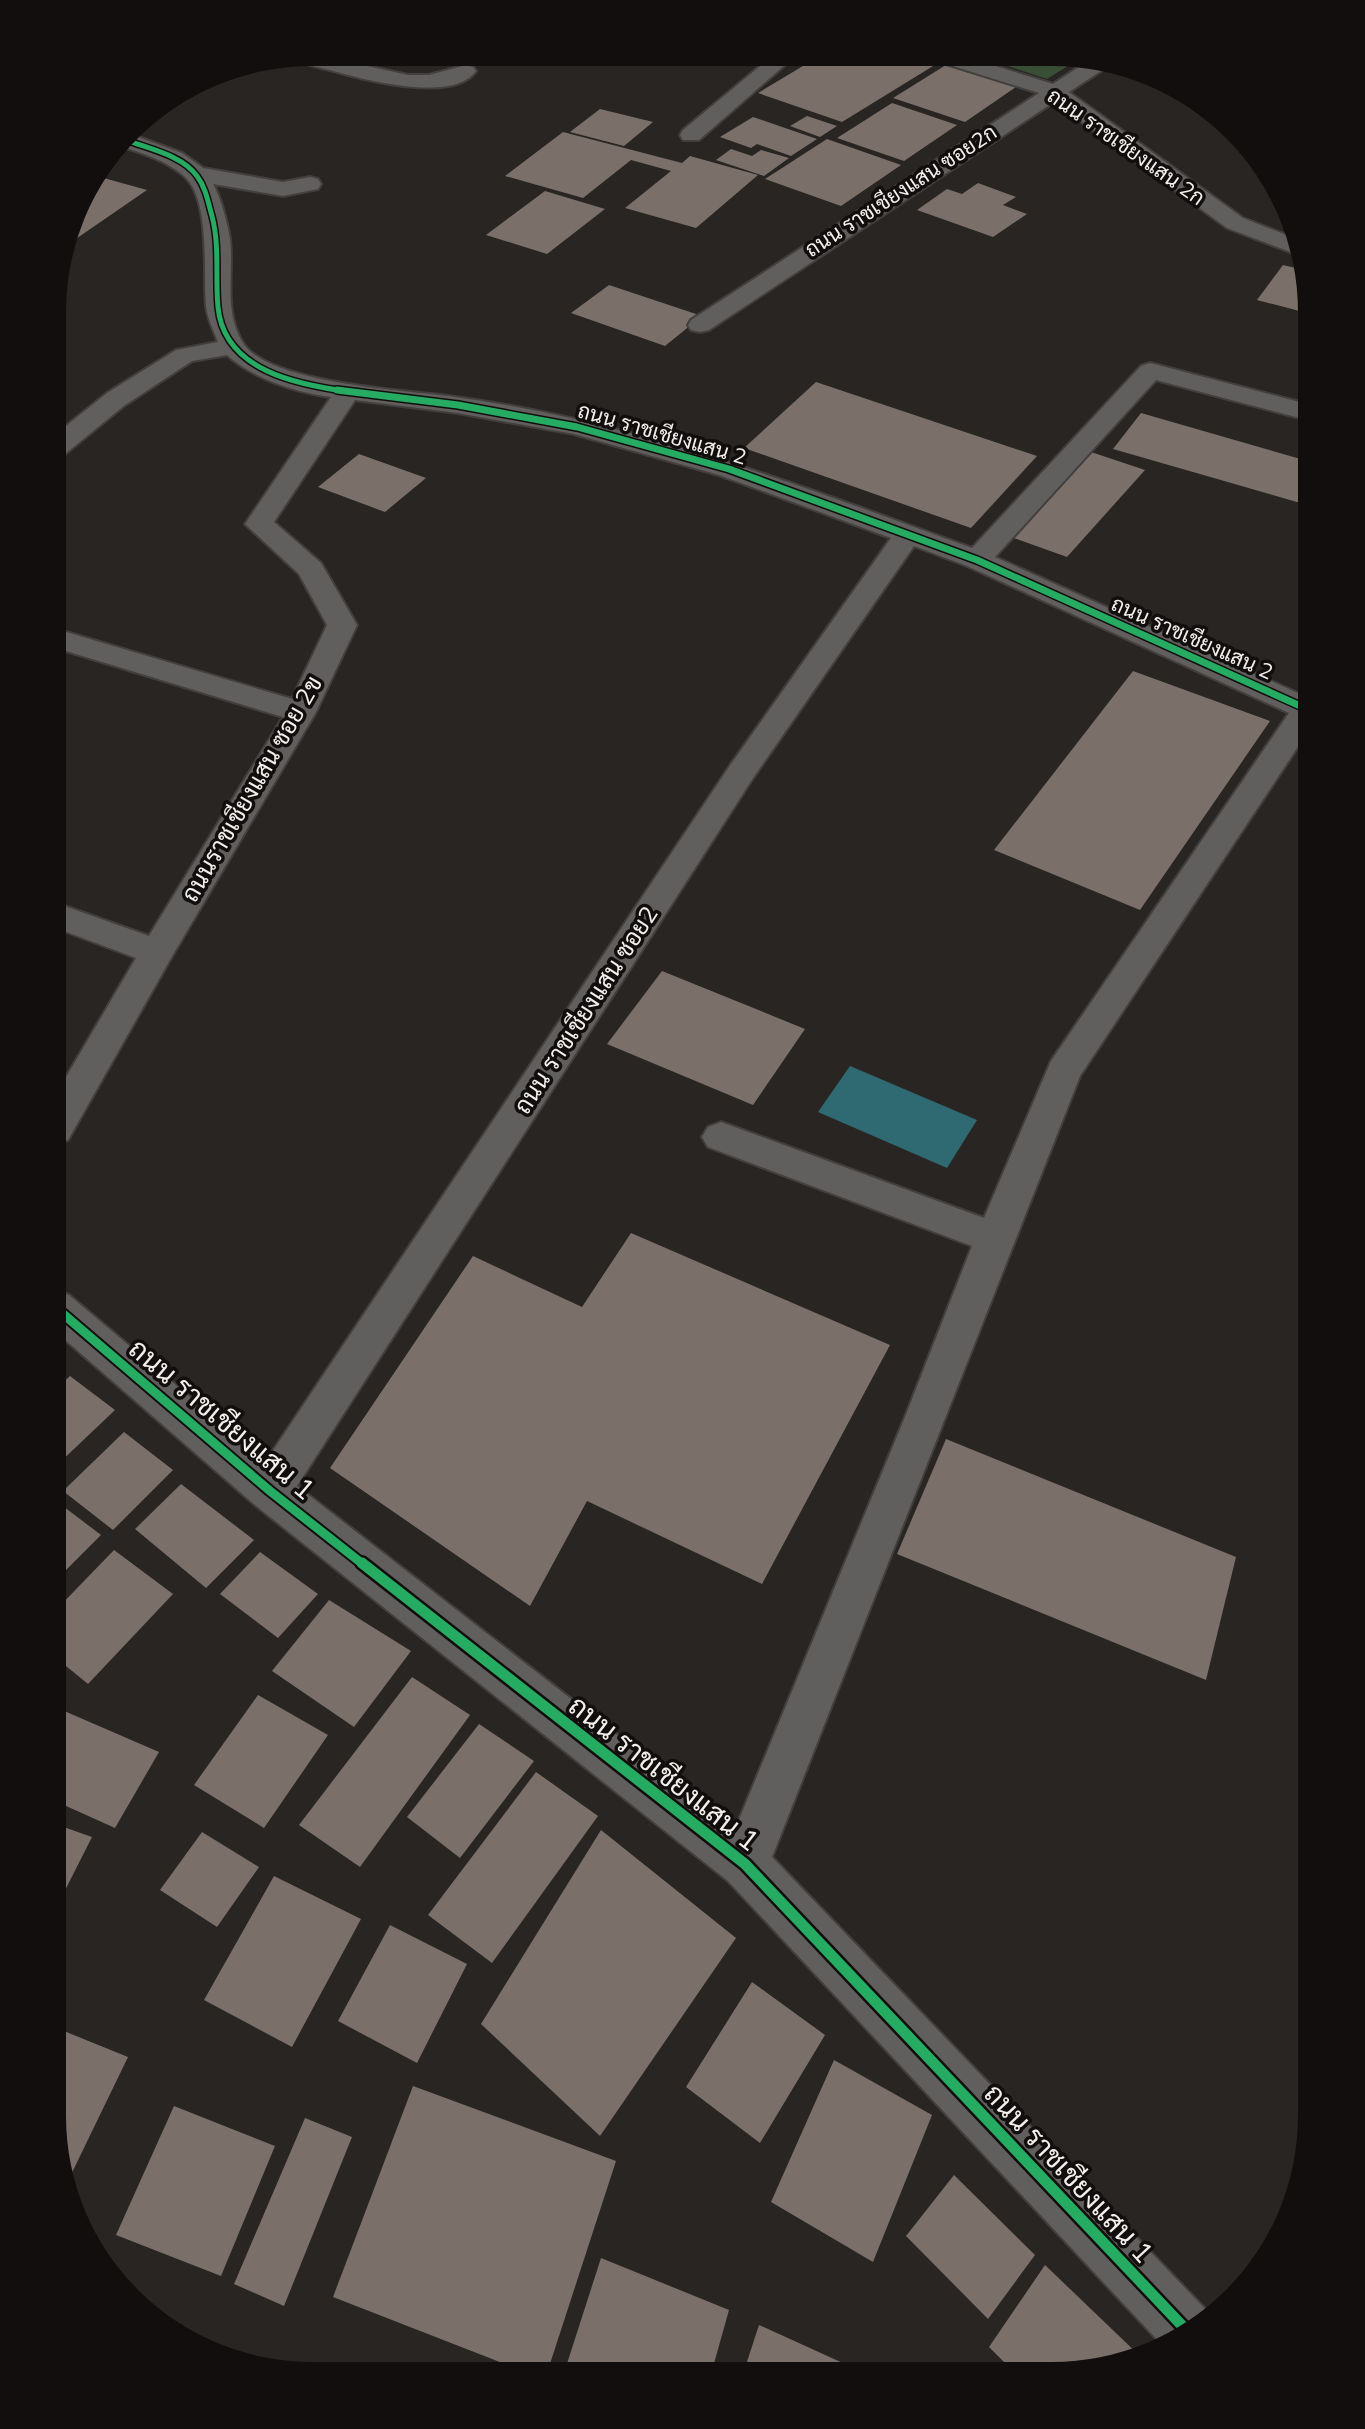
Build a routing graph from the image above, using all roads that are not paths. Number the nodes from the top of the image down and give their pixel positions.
1 (773, 66) edge
2 (973, 66) edge
3 (348, 67) edge
4 (1088, 70) edge
5 (466, 71) dead end
6 (1053, 91) junction
7 (691, 135) dead end
8 (135, 143) edge
9 (196, 174) junction
10 (310, 184) dead end
11 (1288, 244) edge
12 (700, 325) dead end
13 (232, 348) junction
14 (347, 393) junction
15 (1298, 410) edge
16 (66, 440) edge
17 (908, 534) junction
18 (977, 560) junction
19 (66, 641) edge
20 (1298, 705) edge
21 (301, 712) junction
22 (1298, 722) edge
23 (66, 919) edge
24 (157, 952) junction
25 (66, 1111) edge
26 (721, 1137) dead end
27 (995, 1238) junction
28 (66, 1316) edge
29 (271, 1492) junction
30 (745, 1864) junction
31 (1181, 2326) edge

1 - 7 street
2 - 6 street, ถนน ราชเชียงแสน 2ก
3 - 5 street
4 - 6 street, ถนน ราชเชียงแสน ซอย2ก
6 - 11 street, ถนน ราชเชียงแสน 2ก
6 - 12 street, ถนน ราชเชียงแสน ซอย2ก
8 - 9 street
9 - 10 street
9 - 13 street
13 - 14 street, ถนน ราชเชียงแสน 2
13 - 16 street
14 - 17 street, ถนน ราชเชียงแสน 2
14 - 21 street, ถนนราชเชียงแสน ซอย 2ข
15 - 18 street
17 - 18 street, ถนน ราชเชียงแสน 2
17 - 29 street, ถนน ราชเชียงแสน ซอย2
18 - 20 street, ถนน ราชเชียงแสน 2
19 - 21 street
21 - 24 street, ถนนราชเชียงแสน ซอย 2ข
22 - 27 street, ถนน ราชเชียงแสน 2
23 - 24 street
24 - 25 street, ถนนราชเชียงแสน ซอย 2ข
26 - 27 street
27 - 30 street
28 - 29 street, ถนน ราชเชียงแสน 1
29 - 30 street, ถนน ราชเชียงแสน 1
30 - 31 street, ถนน ราชเชียงแสน 1

